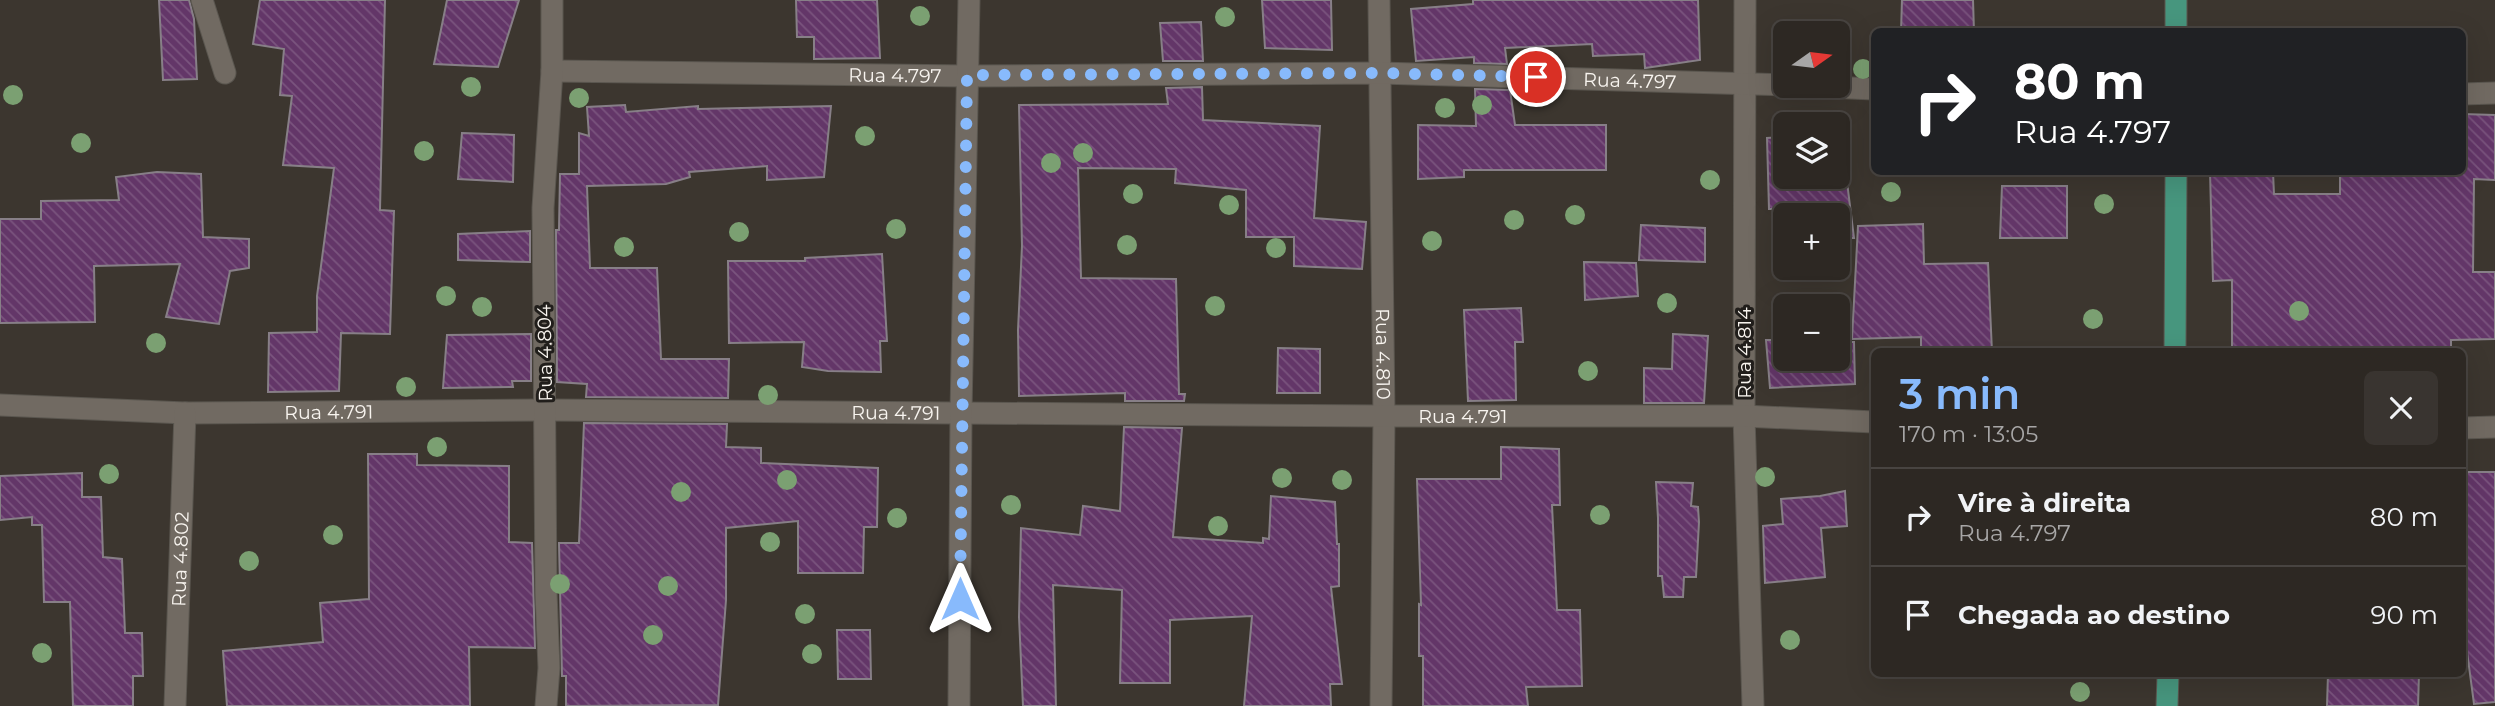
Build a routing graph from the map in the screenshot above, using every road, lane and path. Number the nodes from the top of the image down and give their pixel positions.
1 (202, 0) edge
2 (552, 0) edge
3 (969, 0) edge
4 (1379, 0) edge
5 (1745, 0) edge
6 (2176, 0) edge
7 (2176, 28) edge
8 (552, 71) junction
9 (225, 73) dead end
10 (1380, 73) junction
11 (967, 75) junction
12 (1744, 83) junction
13 (1773, 84) edge
14 (1850, 88) edge
15 (1871, 89) edge
16 (2495, 93) edge
17 (2466, 94) edge
18 (2176, 175) edge
19 (2175, 348) edge
20 (0, 405) edge
21 (546, 410) junction
22 (185, 413) junction
23 (961, 413) junction
24 (1384, 416) junction
25 (1744, 416) junction
26 (1871, 422) edge
27 (2495, 427) edge
28 (2466, 428) edge
29 (2168, 677) edge
30 (175, 706) edge
31 (546, 706) edge
32 (959, 706) edge
33 (1381, 706) edge
34 (1753, 706) edge
35 (2167, 706) edge

1 - 9 street
2 - 8 street, Rua 4.804
3 - 11 street
4 - 10 street, Rua 4.810
5 - 12 street, Rua 4.814
6 - 7 main road
8 - 11 street, Rua 4.797
8 - 21 street, Rua 4.804
10 - 11 street, Rua 4.797
10 - 12 street, Rua 4.797
10 - 24 street, Rua 4.810
11 - 23 street
12 - 13 street, Rua 4.797
12 - 25 street, Rua 4.814
14 - 15 street
16 - 17 street
18 - 19 main road
20 - 22 street, Rua 4.791
21 - 22 street, Rua 4.791
21 - 23 street, Rua 4.791
21 - 31 street, Rua 4.804
22 - 30 street, Rua 4.802
23 - 24 street, Rua 4.791
23 - 32 street
24 - 25 street, Rua 4.791
24 - 33 street, Rua 4.810
25 - 26 street, Rua 4.791
25 - 34 street, Rua 4.814
27 - 28 street
29 - 35 main road

